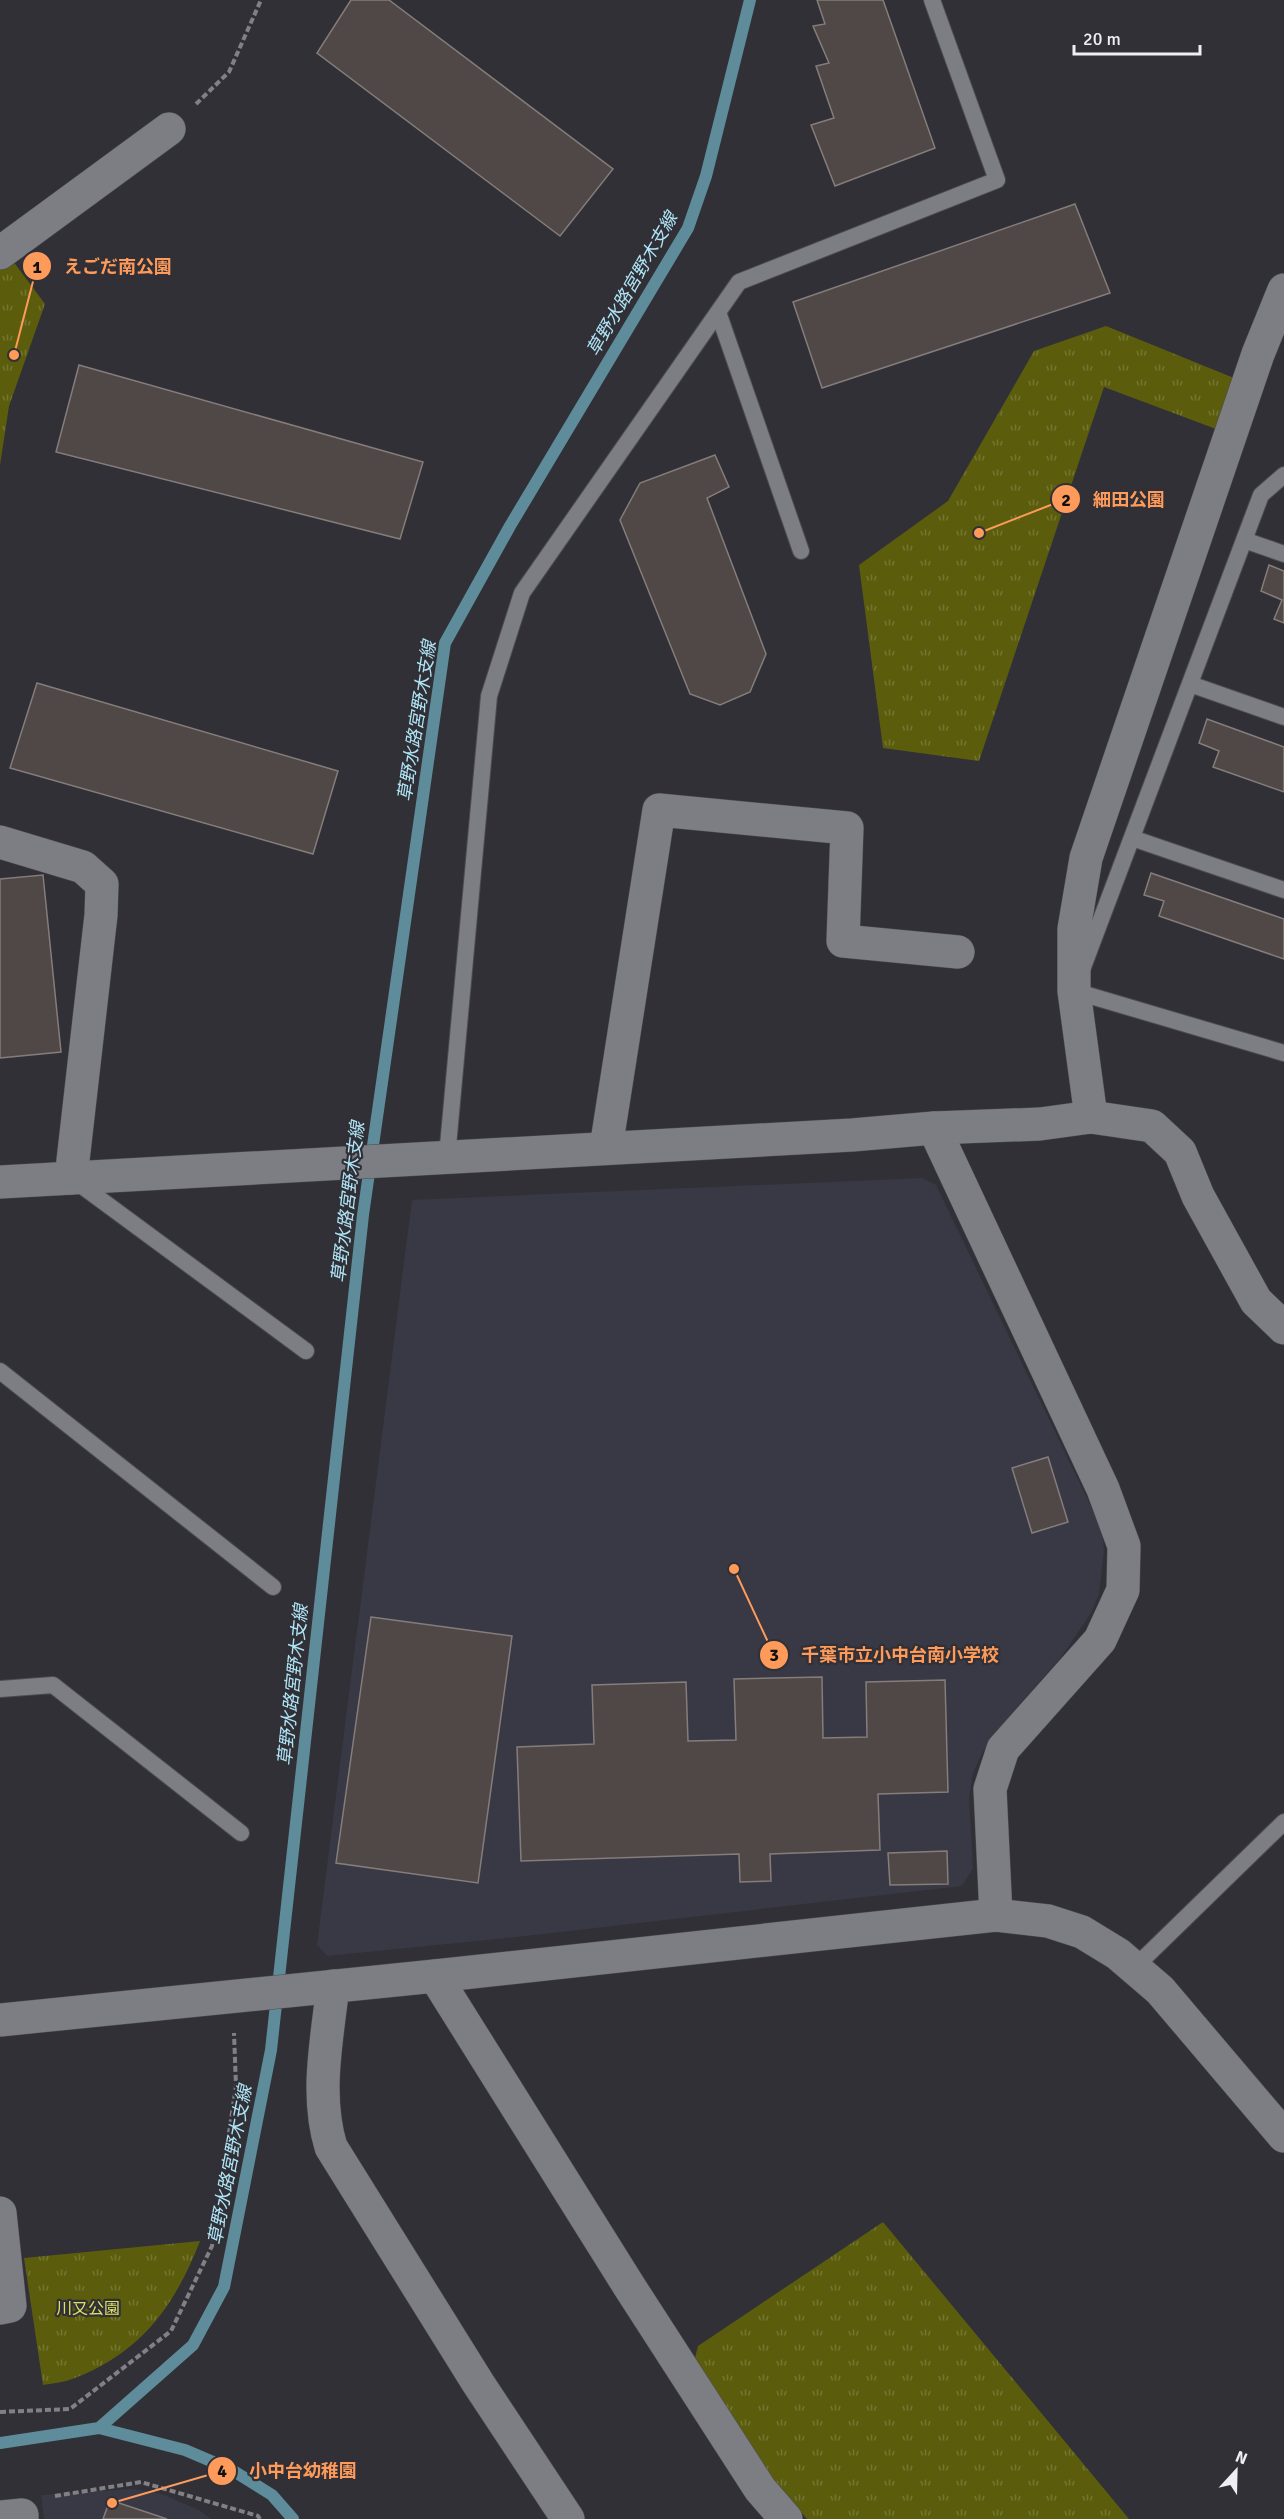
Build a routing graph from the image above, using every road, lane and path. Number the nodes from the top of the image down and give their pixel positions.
1 (261, 0) edge
2 (932, 0) edge
3 (169, 129) joint
4 (0, 254) edge
5 (1284, 290) edge
6 (718, 312) junction
7 (1273, 341) edge
8 (1284, 475) edge
9 (1244, 540) junction
10 (801, 551) dead end
11 (1284, 554) edge
12 (1190, 684) junction
13 (1284, 717) edge
14 (1132, 838) junction
15 (0, 842) edge
16 (1284, 890) edge
17 (958, 952) dead end
18 (1074, 991) junction
19 (1284, 1053) edge
20 (1091, 1117) junction
21 (934, 1128) junction
22 (606, 1148) junction
23 (447, 1157) junction
24 (71, 1178) junction
25 (0, 1182) edge
26 (1284, 1328) edge
27 (306, 1351) dead end
28 (0, 1371) edge
29 (273, 1587) dead end
30 (0, 1689) edge
31 (1284, 1822) edge
32 (242, 1833) dead end
33 (996, 1915) junction
34 (1134, 1968) junction
35 (435, 1976) junction
36 (333, 1986) junction
37 (233, 1996) junction
38 (0, 2019) edge
39 (1284, 2136) edge
40 (0, 2213) edge
41 (0, 2308) edge
42 (0, 2412) edge
43 (15, 2517) edge
44 (260, 2519) edge
45 (567, 2519) edge
46 (786, 2519) edge

1 - 3 path
2 - 6 lane
3 - 4 street
5 - 7 street
6 - 10 lane
6 - 23 lane
7 - 18 street
8 - 9 lane
9 - 11 lane
9 - 12 lane
12 - 13 lane
12 - 14 lane
14 - 16 lane
14 - 18 lane
15 - 24 street
17 - 22 street
18 - 19 lane
18 - 20 street
20 - 21 street
20 - 26 street
21 - 22 street
21 - 33 street
22 - 23 street
23 - 24 street
24 - 25 street
24 - 27 lane
28 - 29 lane
30 - 32 lane
31 - 34 lane
33 - 34 street
33 - 35 street
34 - 39 street
35 - 36 street
35 - 46 street
36 - 37 street
36 - 45 street
37 - 38 street
37 - 42 path
40 - 41 street
43 - 44 path

